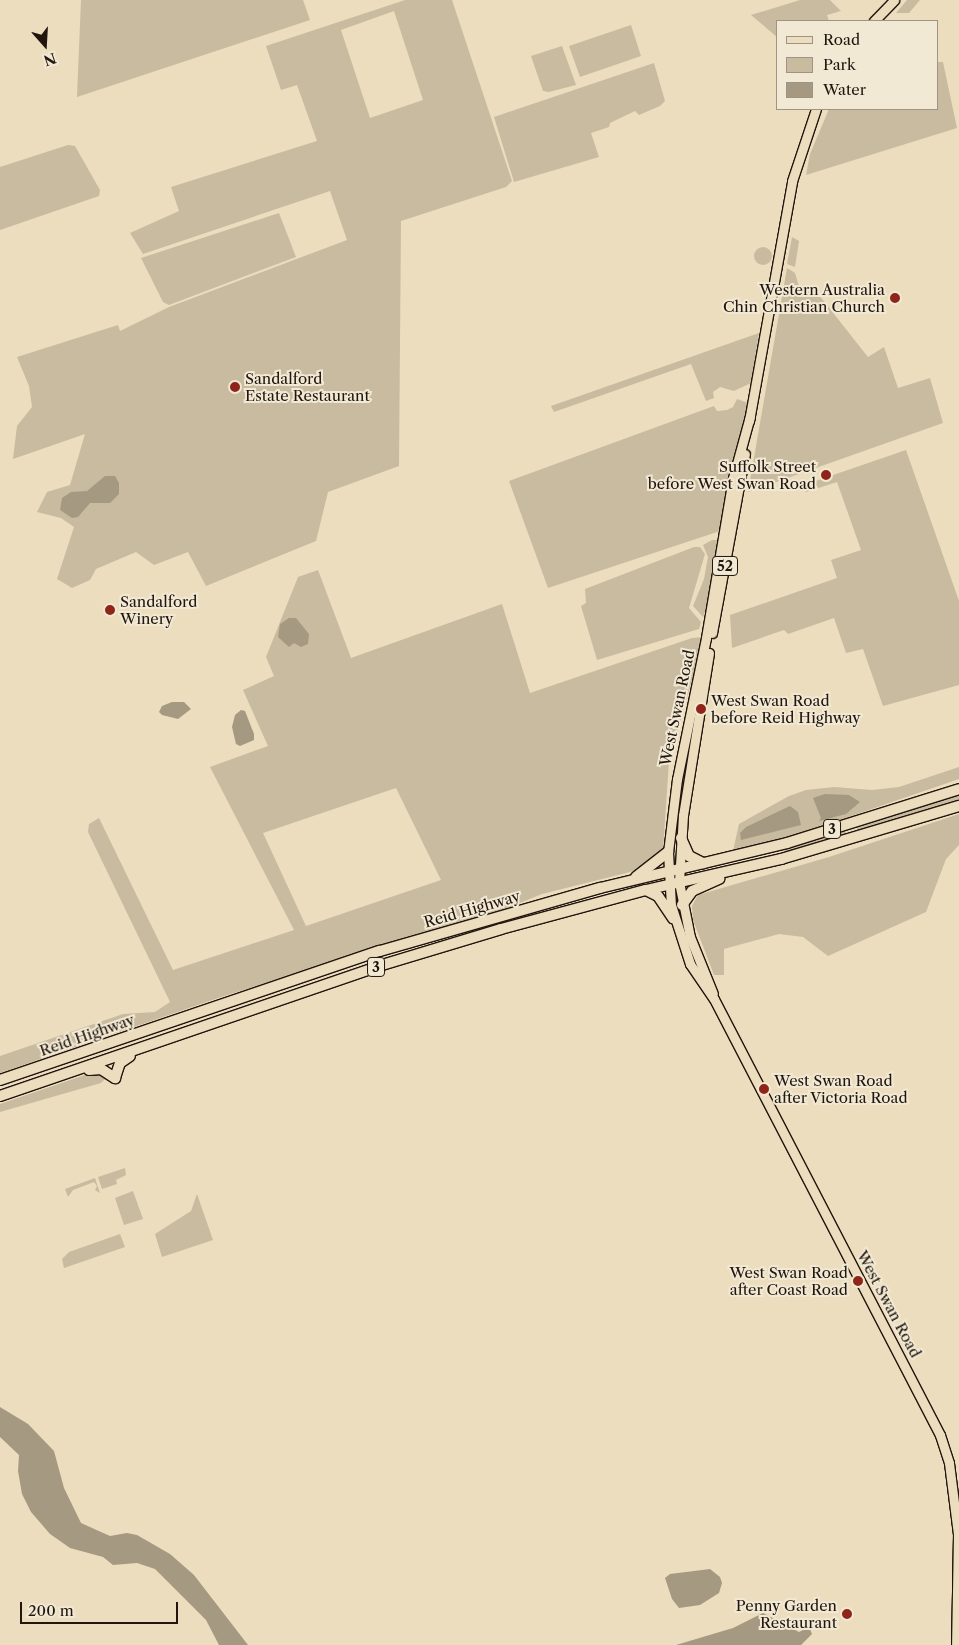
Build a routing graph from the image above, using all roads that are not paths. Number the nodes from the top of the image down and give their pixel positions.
1 (894, 0) edge
2 (875, 20) edge
3 (816, 110) edge
4 (750, 416) junction
5 (959, 789) edge
6 (959, 806) edge
7 (681, 838) junction
8 (668, 852) junction
9 (703, 863) junction
10 (679, 869) junction
11 (730, 871) junction
12 (668, 872) junction
13 (633, 880) junction
14 (674, 884) junction
15 (646, 890) junction
16 (682, 905) junction
17 (673, 918) junction
18 (714, 999) junction
19 (158, 1043) junction
20 (58, 1077) junction
21 (0, 1079) edge
22 (0, 1096) edge
23 (956, 1645) edge

1 - 2 main road
3 - 4 main road, West Swan Road / 52
4 - 7 main road, West Swan Road / 52
4 - 8 main road, West Swan Road / 52
5 - 9 highway, Reid Highway / 3
6 - 11 highway, Reid Highway / 3
7 - 9 highway
7 - 10 main road, West Swan Road / 52
8 - 12 main road, West Swan Road / 52
8 - 13 highway
9 - 10 highway, Reid Highway / 3
10 - 12 highway, Reid Highway / 3
10 - 14 main road, West Swan Road / 52
11 - 14 highway, Reid Highway / 3
11 - 16 highway
12 - 13 highway, Reid Highway / 3
12 - 14 main road, West Swan Road / 52
13 - 21 highway, Reid Highway / 3
14 - 15 highway, Reid Highway / 3
14 - 16 main road, West Swan Road / 52
14 - 17 main road, West Swan Road / 52
15 - 17 highway
15 - 19 highway, Reid Highway / 3
16 - 18 main road, West Swan Road / 52
17 - 18 main road, West Swan Road / 52
18 - 23 main road, West Swan Road / 52
19 - 20 highway, Reid Highway / 3
19 - 20 highway
20 - 22 highway, Reid Highway / 3

